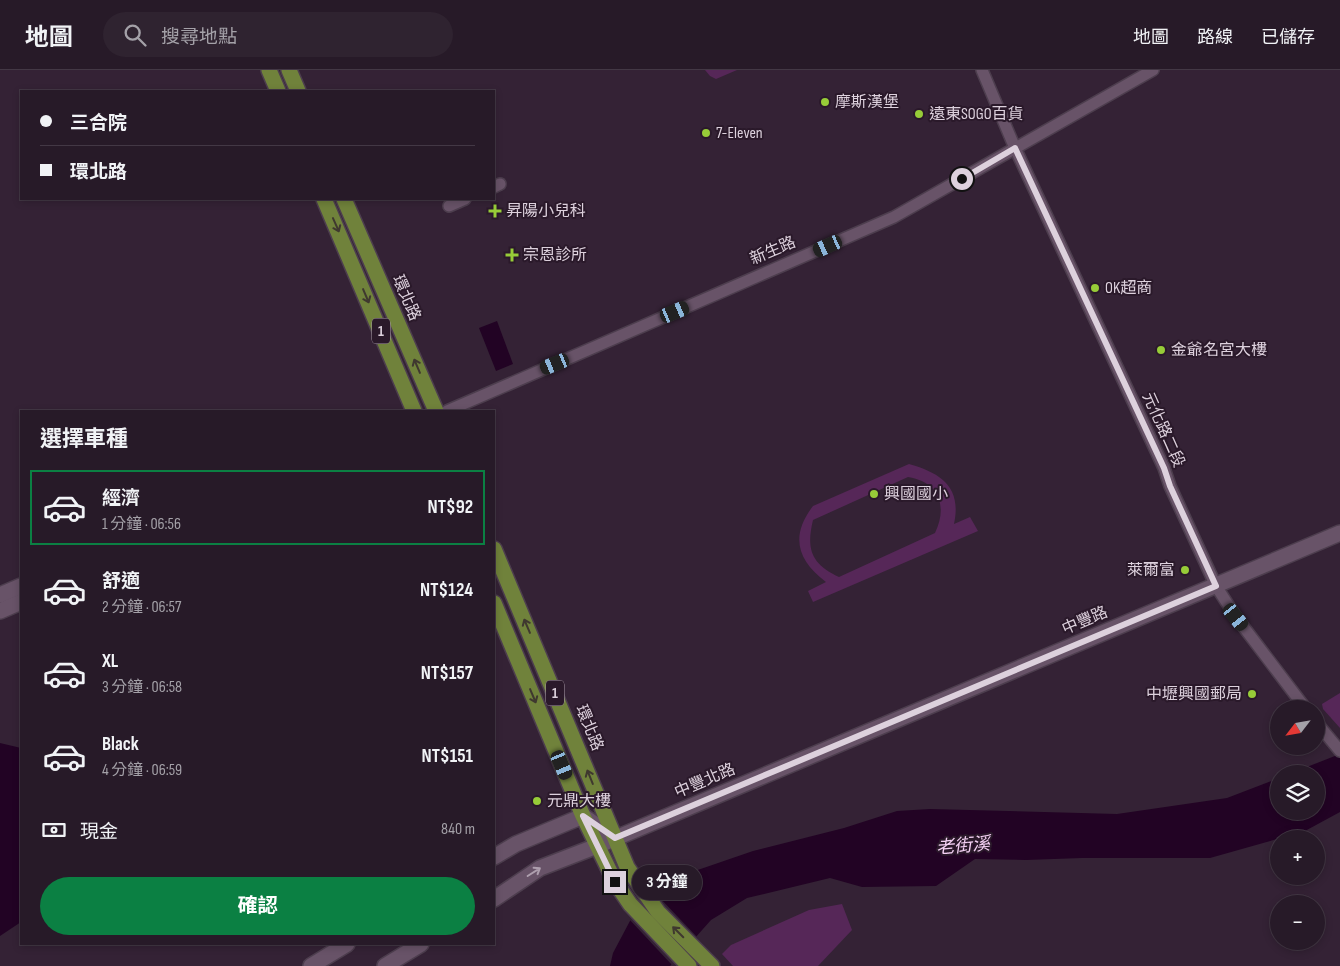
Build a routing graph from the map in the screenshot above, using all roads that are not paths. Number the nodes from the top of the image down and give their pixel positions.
1 (289, 70) edge
2 (982, 70) edge
3 (1153, 70) edge
4 (271, 71) edge
5 (278, 90) edge
6 (298, 90) edge
7 (1015, 148) junction
8 (324, 200) edge
9 (344, 200) edge
10 (463, 200) edge
11 (449, 206) dead end
12 (364, 244) junction
13 (347, 251) junction
14 (414, 410) edge
15 (436, 410) edge
16 (449, 410) edge
17 (1340, 533) edge
18 (495, 551) edge
19 (20, 586) edge
20 (1216, 586) junction
21 (0, 595) edge
22 (20, 602) edge
23 (495, 605) edge
24 (0, 611) edge
25 (1299, 700) edge
26 (1325, 732) edge
27 (843, 743) joint
28 (1340, 751) edge
29 (583, 816) junction
30 (615, 838) junction
31 (597, 846) junction
32 (495, 856) edge
33 (495, 898) edge
34 (345, 945) edge
35 (419, 945) edge
36 (310, 966) edge
37 (384, 966) edge
38 (689, 966) edge
39 (712, 966) edge

1 - 6 main road
2 - 7 street, 元化路二段
3 - 7 street, 新生路
4 - 5 main road
7 - 16 street, 新生路
7 - 20 street, 元化路二段
8 -> 13 main road, 1
9 - 12 main road, 環北路 / 1
10 - 11 street
12 - 13 street
15 -> 12 main road, 環北路 / 1
13 -> 14 main road, 1
17 - 20 main road, 中豐路
30 -> 18 main road, 環北路 / 1
19 - 21 main road
20 - 25 street, 元化路二段
20 - 27 main road, 中豐路
22 - 24 main road
23 -> 29 main road, 1
26 - 28 street
27 - 30 main road, 中豐北路
29 - 30 main road
29 - 31 main road, 1
29 - 32 main road
30 - 31 main road, 中豐北路
39 -> 30 main road, 環北路 / 1
33 -> 31 main road, 中豐北路
31 - 38 main road, 1
34 - 36 main road
35 - 37 main road

